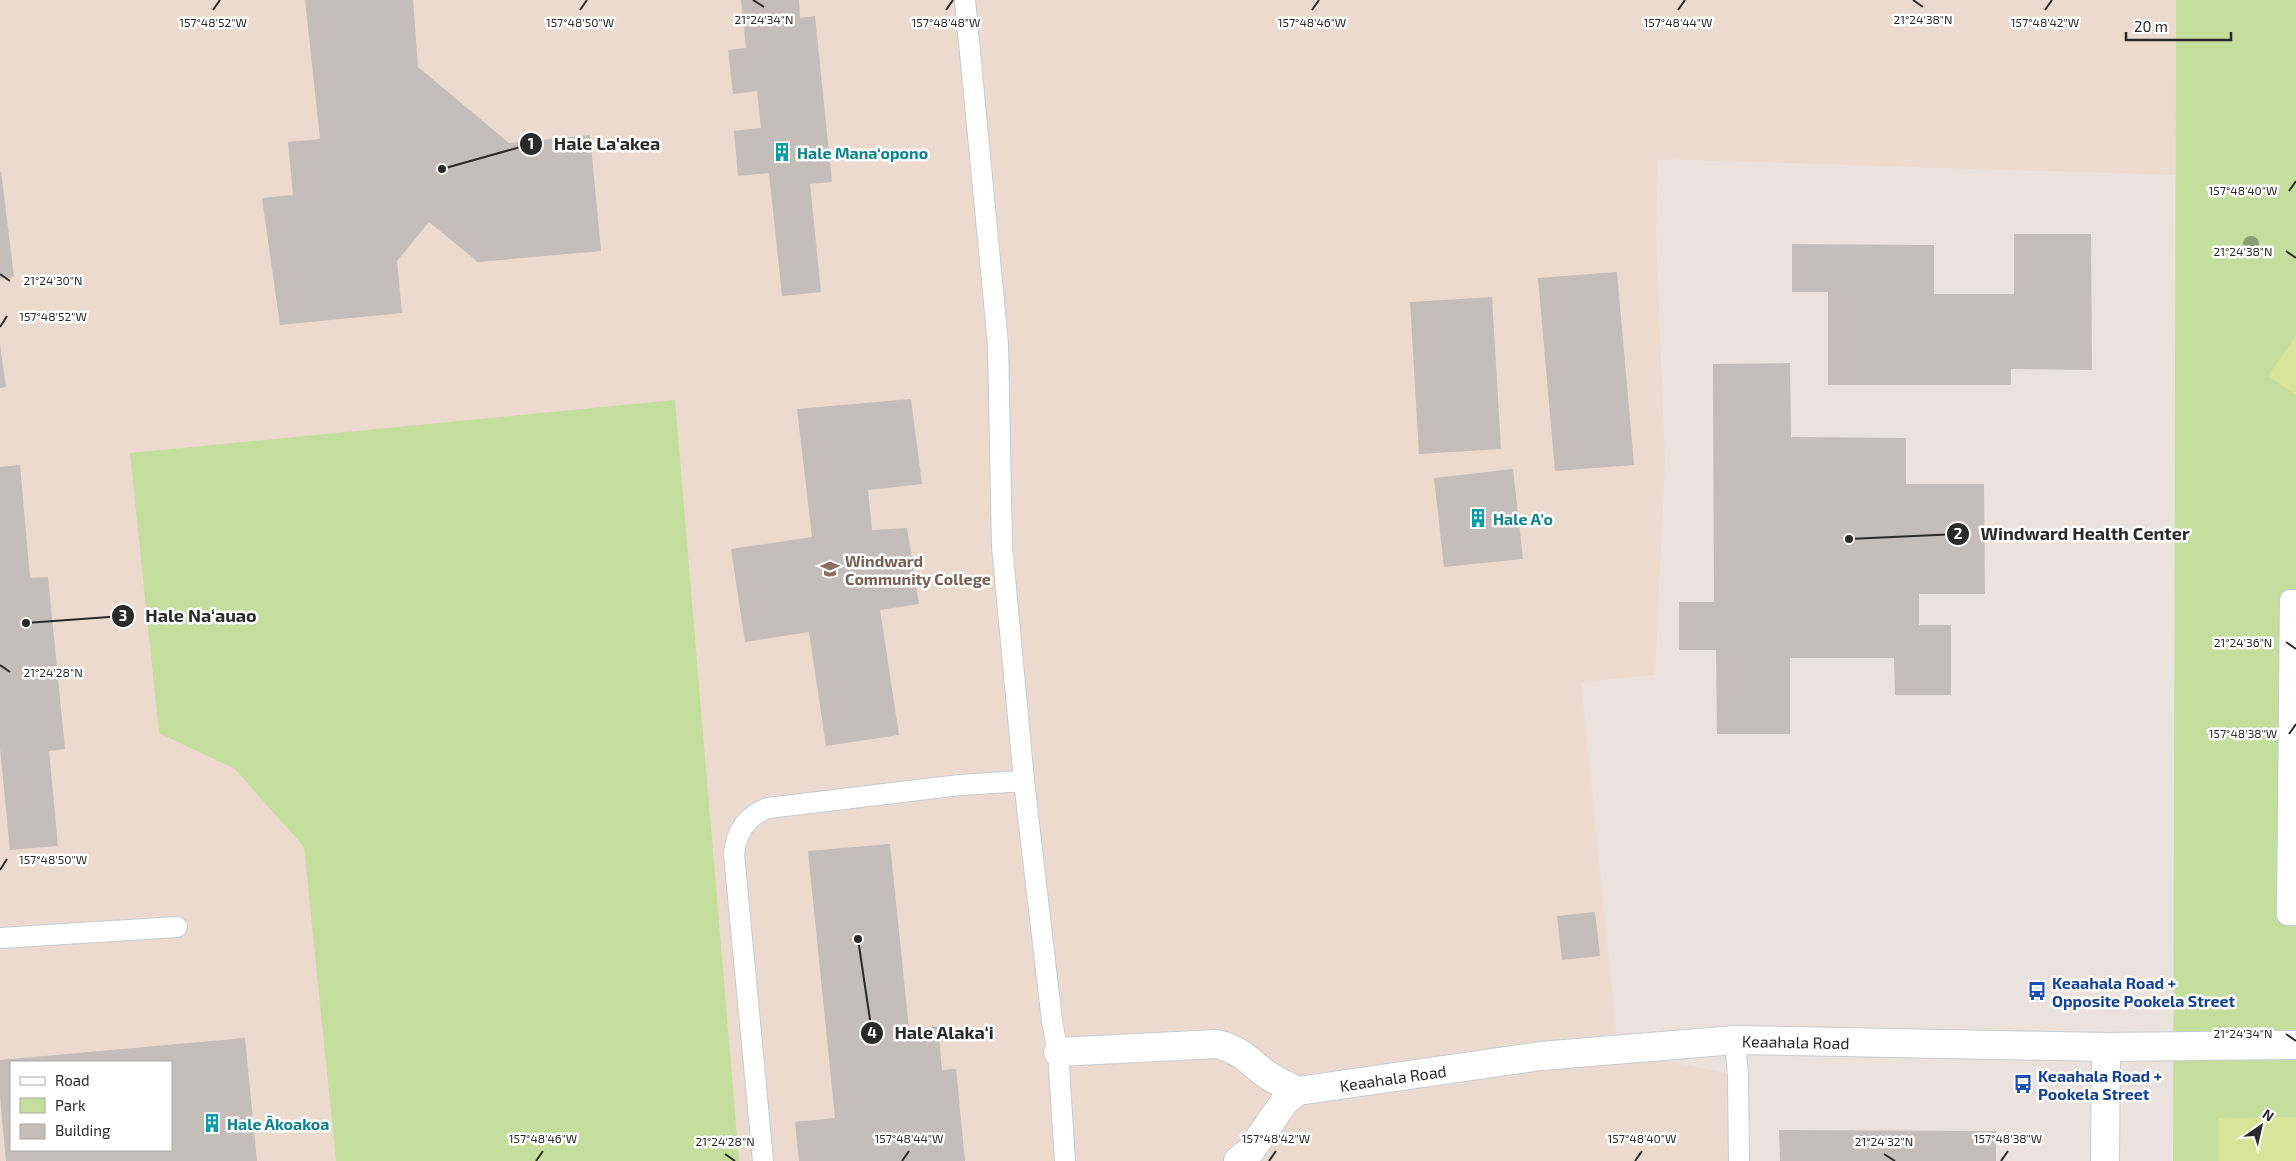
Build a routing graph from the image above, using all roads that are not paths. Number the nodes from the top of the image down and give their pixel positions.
1 (965, 0) edge
2 (2296, 600) edge
3 (1024, 781) junction
4 (2296, 915) edge
5 (177, 928) dead end
6 (0, 938) edge
7 (1735, 1040) junction
8 (2296, 1045) edge
9 (2106, 1047) junction
10 (1058, 1052) junction
11 (1298, 1091) junction
12 (763, 1161) edge
13 (1065, 1161) edge
14 (1238, 1161) edge
15 (1739, 1161) edge
16 (2105, 1161) edge

1 - 3 lane
2 - 4 lane
3 - 10 lane
3 - 12 lane
5 - 6 lane
7 - 9 street, Keaahala Road
7 - 11 street, Keaahala Road
7 - 15 lane
8 - 9 street, Keaahala Road
9 - 16 street
10 - 11 street
10 - 13 lane
11 - 14 street

